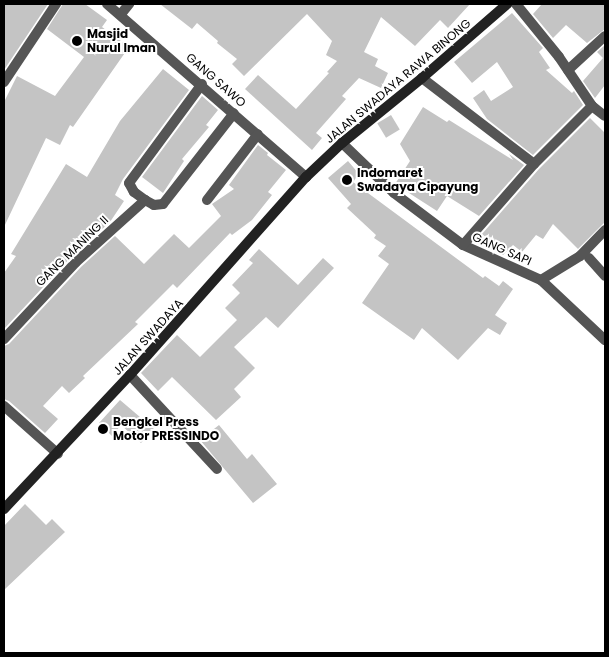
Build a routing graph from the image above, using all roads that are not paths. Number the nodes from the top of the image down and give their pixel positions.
1 (56, 4) edge
2 (107, 4) edge
3 (129, 4) edge
4 (507, 4) edge
5 (516, 4) edge
6 (121, 14) junction
7 (605, 36) edge
8 (7, 70) edge
9 (568, 70) junction
10 (422, 78) junction
11 (4, 82) edge
12 (202, 84) junction
13 (592, 106) junction
14 (234, 113) junction
15 (605, 116) edge
16 (258, 134) junction
17 (342, 143) junction
18 (534, 164) junction
19 (306, 177) junction
20 (145, 200) junction
21 (207, 200) dead end
22 (605, 230) edge
23 (462, 245) junction
24 (589, 258) dead end
25 (605, 276) edge
26 (541, 280) junction
27 (4, 339) edge
28 (605, 340) edge
29 (130, 375) junction
30 (4, 406) edge
31 (58, 454) junction
32 (217, 469) dead end
33 (4, 510) edge

1 - 8 street
2 - 6 street, GANG SAWO
3 - 6 street
4 - 10 main road, JALAN SWADAYA RAWA BINONG
5 - 9 street
6 - 12 street, GANG SAWO
7 - 9 street
8 - 11 street
9 - 13 street
10 - 17 main road, JALAN SWADAYA RAWA BINONG
10 - 18 street
12 - 14 street, GANG SAWO
12 - 20 street
13 - 15 street
13 - 18 street
14 - 16 street, GANG SAWO
14 - 20 street
16 - 19 street, GANG SAWO
16 - 21 street
17 - 19 main road, JALAN SWADAYA RAWA BINONG
17 - 23 street, GANG SAPI
18 - 23 street
19 - 29 main road, JALAN SWADAYA
20 - 27 street, GANG MANING II
22 - 26 street
23 - 26 street, GANG SAPI
24 - 25 street
26 - 28 street, GANG SAPI
29 - 31 main road, JALAN SWADAYA
29 - 32 street
30 - 31 street
31 - 33 main road, JALAN SWADAYA

